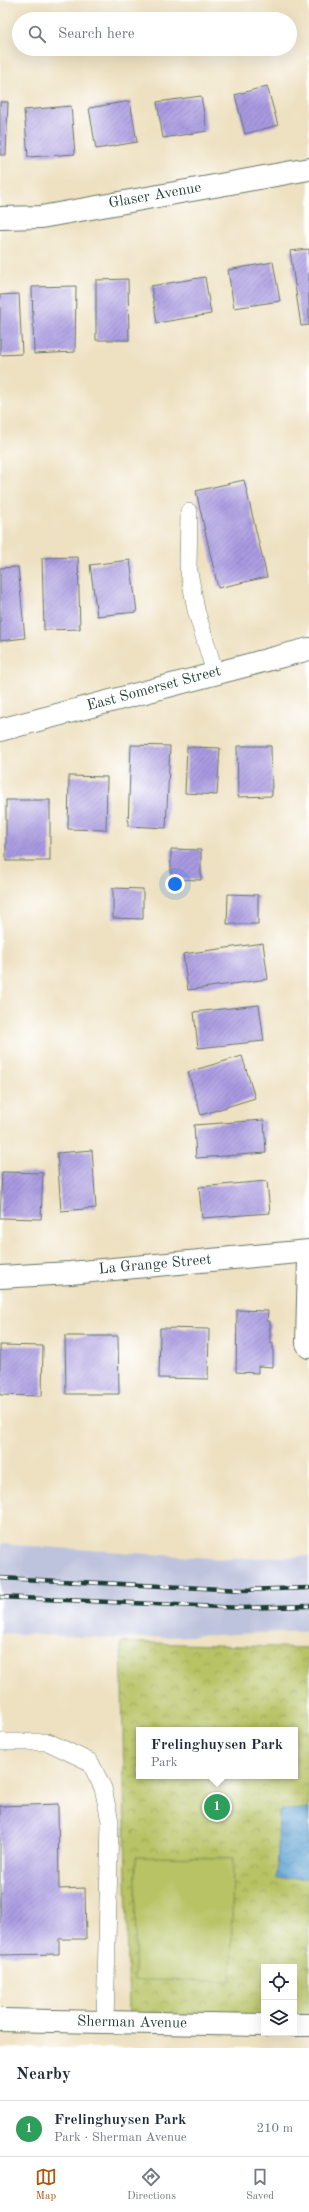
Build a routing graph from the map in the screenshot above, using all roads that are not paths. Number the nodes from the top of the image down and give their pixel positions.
1 (309, 169) edge
2 (0, 218) edge
3 (189, 512) dead end
4 (309, 649) edge
5 (215, 673) junction
6 (0, 730) edge
7 (309, 1251) edge
8 (309, 1259) edge
9 (0, 1277) edge
10 (309, 1347) edge
11 (0, 1742) edge
12 (0, 2020) edge
13 (105, 2022) junction
14 (261, 2025) edge
15 (297, 2025) edge
16 (309, 2026) edge

1 - 2 street, Glaser Avenue
3 - 5 lane
4 - 5 street, East Somerset Street
5 - 6 street, East Somerset Street
7 - 9 street, La Grange Street
8 - 10 street
11 - 13 lane
12 - 13 street, Sherman Avenue
13 - 14 street, Sherman Avenue
15 - 16 street

